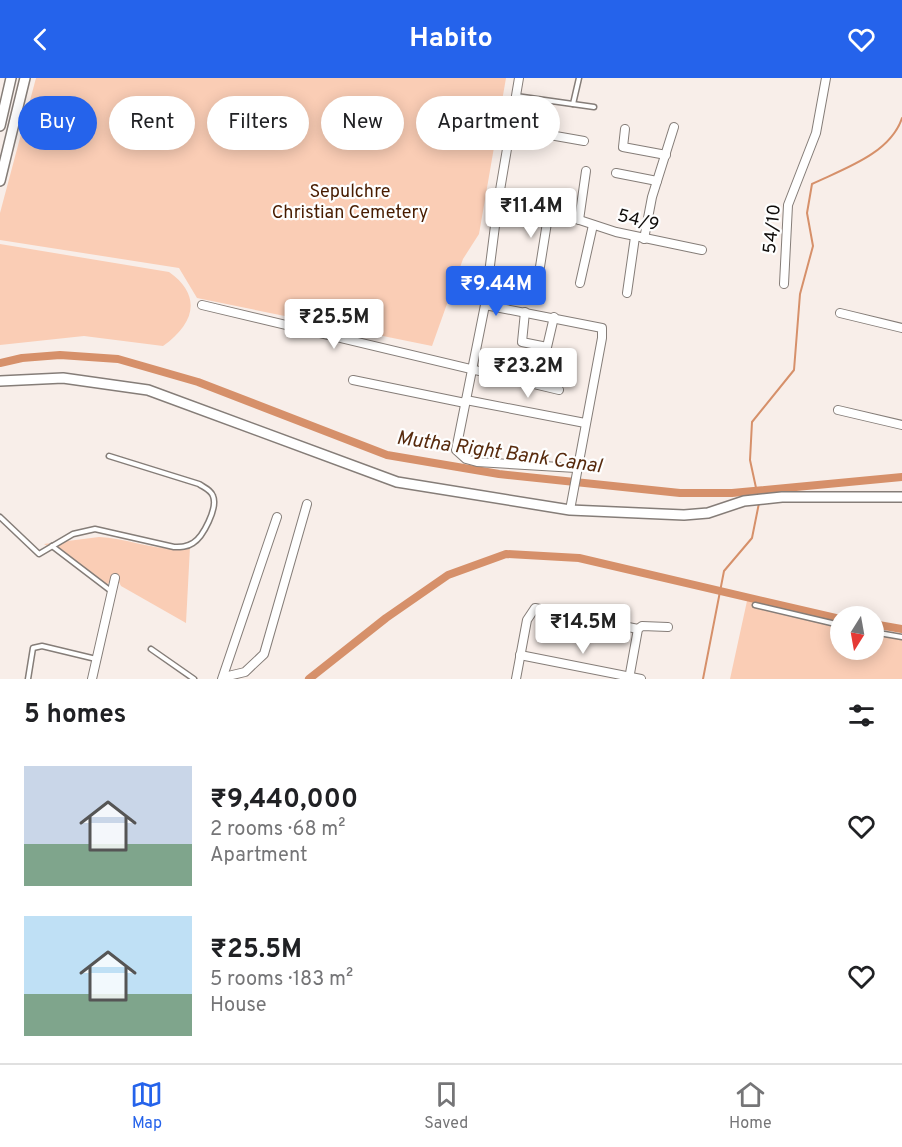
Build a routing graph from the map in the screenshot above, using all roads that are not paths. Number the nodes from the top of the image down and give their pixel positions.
1 (25, 78) edge
2 (519, 78) edge
3 (579, 78) edge
4 (826, 78) edge
5 (9, 81) edge
6 (21, 91) junction
7 (516, 96) edge
8 (560, 102) edge
9 (573, 104) junction
10 (594, 107) dead end
11 (0, 126) edge
12 (674, 127) dead end
13 (625, 129) dead end
14 (560, 137) edge
15 (584, 141) dead end
16 (506, 150) edge
17 (666, 155) junction
18 (586, 171) dead end
19 (616, 173) dead end
20 (0, 181) edge
21 (657, 181) junction
22 (498, 202) junction
23 (549, 210) junction
24 (579, 220) junction
25 (593, 225) junction
26 (635, 237) junction
27 (644, 239) junction
28 (702, 250) dead end
29 (539, 273) dead end
30 (580, 283) dead end
31 (784, 284) dead end
32 (627, 293) dead end
33 (202, 305) dead end
34 (485, 305) junction
35 (525, 312) junction
36 (840, 313) dead end
37 (554, 317) junction
38 (902, 328) edge
39 (472, 370) junction
40 (0, 381) edge
41 (354, 381) dead end
42 (559, 390) dead end
43 (466, 401) junction
44 (838, 410) dead end
45 (585, 423) junction
46 (902, 425) edge
47 (109, 456) dead end
48 (576, 471) junction
49 (902, 497) edge
50 (307, 504) dead end
51 (571, 505) junction
52 (0, 517) edge
53 (277, 517) dead end
54 (52, 546) junction
55 (115, 578) dead end
56 (112, 591) junction
57 (755, 605) dead end
58 (830, 623) edge
59 (668, 627) dead end
60 (638, 629) junction
61 (884, 634) edge
62 (902, 638) edge
63 (151, 649) dead end
64 (520, 655) junction
65 (97, 659) junction
66 (223, 678) edge
67 (629, 678) edge
68 (28, 679) edge
69 (92, 679) edge
70 (194, 679) edge
71 (516, 679) edge
72 (641, 679) edge

1 - 6 street
2 - 7 street
3 - 9 lane
4 - 31 street, 54/10
5 - 6 street
5 - 11 street
6 - 20 street
8 - 9 lane
9 - 10 lane
12 - 17 street
13 - 17 street
14 - 15 street
16 - 22 street
17 - 21 street
18 - 24 street
19 - 21 street
21 - 27 street
22 - 23 street, 54/9
22 - 34 street
23 - 24 street, 54/9
23 - 29 street
24 - 25 street, 54/9
25 - 26 street, 54/9
25 - 30 street
26 - 27 street, 54/9
26 - 32 street
27 - 28 street, 54/9
33 - 39 street
34 - 35 street
34 - 39 street
35 - 37 street
35 - 37 street
36 - 38 street
37 - 45 street
39 - 42 street
39 - 43 street
40 - 51 street
41 - 43 street
43 - 45 street
43 - 48 street
44 - 46 street
45 - 48 street
47 - 54 lane
48 - 51 street
49 - 51 street
50 - 66 street
52 - 54 lane
53 - 66 street
54 - 56 lane
55 - 56 street
56 - 65 street
57 - 58 lane
59 - 60 street
60 - 64 street
60 - 67 street
61 - 62 lane
63 - 70 lane
64 - 67 street
64 - 71 street
65 - 68 lane
65 - 69 street
67 - 72 street

